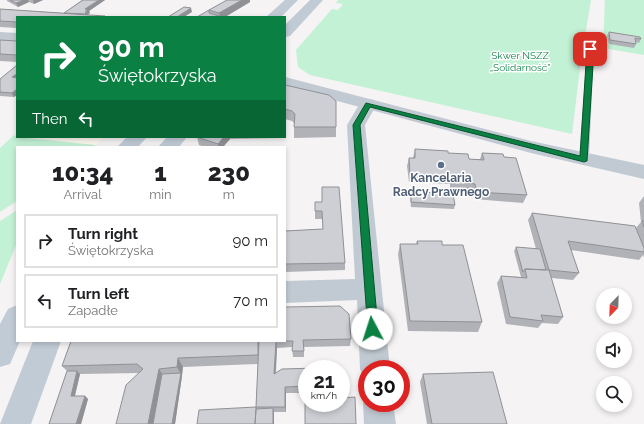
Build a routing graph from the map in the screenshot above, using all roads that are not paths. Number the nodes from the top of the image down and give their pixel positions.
1 (292, 0) edge
2 (317, 0) edge
3 (274, 16) edge
4 (286, 32) edge
5 (0, 36) edge
6 (16, 37) edge
7 (590, 49) dead end
8 (286, 82) edge
9 (368, 104) junction
10 (137, 138) edge
11 (177, 138) edge
12 (128, 146) edge
13 (169, 146) edge
14 (584, 159) junction
15 (644, 172) edge
16 (369, 289) junction
17 (286, 292) edge
18 (16, 319) edge
19 (47, 342) edge
20 (0, 354) edge
21 (375, 360) edge
22 (379, 412) edge
23 (15, 424) edge
24 (380, 424) edge

1 - 3 main road
2 - 4 main road
5 - 6 street
7 - 14 lane
8 - 9 street
9 - 14 street
9 - 16 street
10 - 12 main road
11 - 13 main road
14 - 15 street
16 - 17 street
16 - 21 street
18 - 20 main road
19 - 23 main road
22 - 24 street

